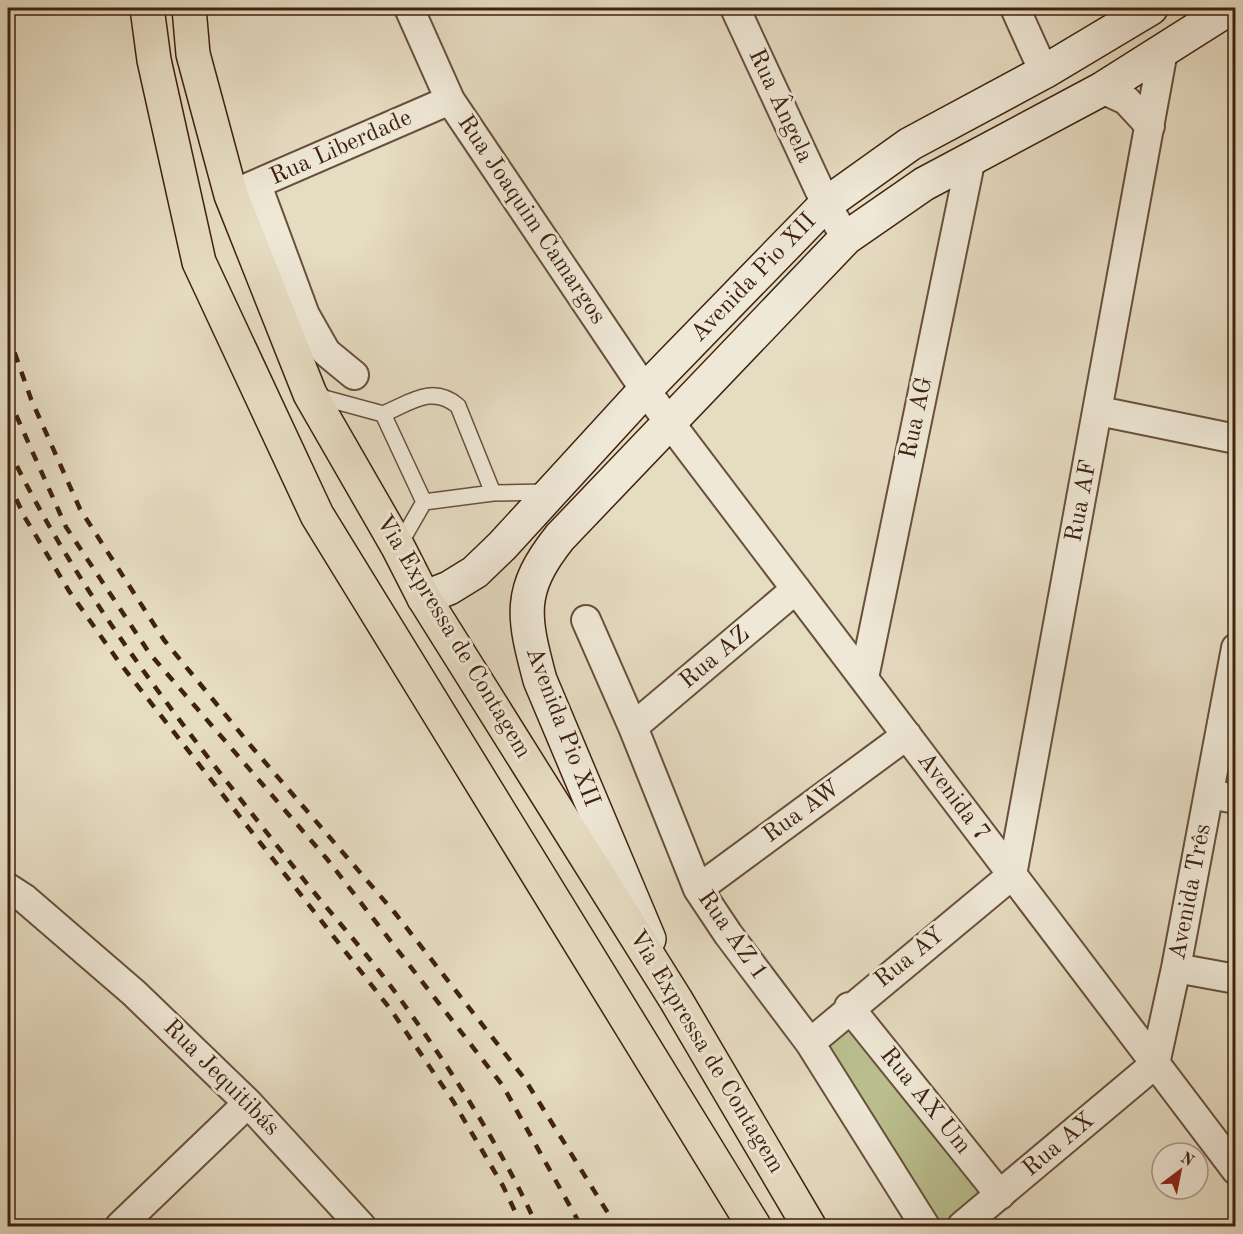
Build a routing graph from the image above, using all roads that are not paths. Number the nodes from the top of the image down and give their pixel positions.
1 (147, 8) edge
2 (189, 8) edge
3 (409, 8) edge
4 (735, 8) edge
5 (1016, 8) edge
6 (1151, 8) edge
7 (1230, 8) edge
8 (1163, 51) junction
9 (1044, 72) junction
10 (1102, 89) junction
11 (450, 100) junction
12 (1150, 126) junction
13 (971, 158) junction
14 (244, 190) junction
15 (826, 204) junction
16 (846, 238) junction
17 (354, 375) dead end
18 (645, 390) junction
19 (310, 394) junction
20 (1099, 411) junction
21 (383, 414) junction
22 (671, 423) junction
23 (1236, 439) edge
24 (551, 492) junction
25 (493, 493) junction
26 (424, 502) junction
27 (398, 547) junction
28 (796, 589) junction
29 (424, 598) junction
30 (586, 620) dead end
31 (1236, 648) edge
32 (864, 678) junction
33 (633, 727) junction
34 (907, 735) junction
35 (1222, 796) edge
36 (1012, 875) junction
37 (8, 888) edge
38 (698, 889) junction
39 (8, 907) edge
40 (70, 940) junction
41 (1176, 968) junction
42 (1236, 979) edge
43 (676, 1000) junction
44 (849, 1007) junction
45 (810, 1043) junction
46 (1155, 1064) junction
47 (248, 1102) junction
48 (1233, 1165) edge
49 (1000, 1195) junction
50 (120, 1227) edge
51 (361, 1227) edge
52 (754, 1227) edge
53 (809, 1227) edge
54 (925, 1227) edge
55 (962, 1227) edge

1 - 52 highway, Via Expressa de Contagem
2 - 14 highway, Via Expressa de Contagem
3 - 11 street, Rua Joaquim Camargos
4 - 15 street, Rua Ângela
5 - 9 street
6 - 9 main road, Avenida Pio XII
7 - 8 main road, Avenida Pio XII
8 - 10 main road, Avenida Pio XII
8 - 12 street, Rua AF
9 - 15 main road, Avenida Pio XII
10 - 12 street
10 - 13 main road, Avenida Pio XII
11 - 14 street, Rua Liberdade
11 - 18 street, Rua Joaquim Camargos
12 - 20 street, Rua AF
13 - 16 main road, Avenida Pio XII
13 - 32 street, Rua AG
14 - 17 street
14 - 19 highway, Via Expressa de Contagem
15 - 16 street, Avenida Pio XII
15 - 18 main road, Avenida Pio XII
16 - 22 main road, Avenida Pio XII
18 - 22 street, Rua Joaquim Camargos
18 - 24 main road, Avenida Pio XII
19 - 21 lane
19 - 27 highway, Via Expressa de Contagem
20 - 23 street
20 - 36 street, Rua AF
21 - 25 lane
21 - 26 lane
22 - 28 street, Avenida 7
22 - 43 main road, Avenida Pio XII
24 - 25 lane
24 - 29 main road, Avenida Pio XII
25 - 26 lane
26 - 27 lane
27 - 29 highway, Via Expressa de Contagem
28 - 32 street, Avenida 7
28 - 33 street, Rua AZ
29 - 43 highway, Via Expressa de Contagem
30 - 33 street, Rua AZ 1
31 - 35 street, Avenida Três
32 - 34 street, Avenida 7
33 - 38 street, Rua AZ 1
34 - 36 street, Avenida 7
34 - 38 street, Rua AW
35 - 41 street, Avenida Três
36 - 44 street, Rua AY
36 - 46 street, Avenida 7
37 - 40 street, Rua Jequitibás
38 - 45 street, Rua AZ 1
39 - 40 street, Rua Jequitibás
40 - 47 street, Rua Jequitibás
41 - 42 street
41 - 46 street, Avenida Três
43 - 53 highway, Via Expressa de Contagem
44 - 45 street, Rua AY
44 - 49 street, Rua AX Um
45 - 54 street, Rua AZ 1
46 - 48 street, Avenida 7
46 - 49 street, Rua AX
47 - 50 street
47 - 51 street, Rua Jequitibás
49 - 55 street, Rua AX

